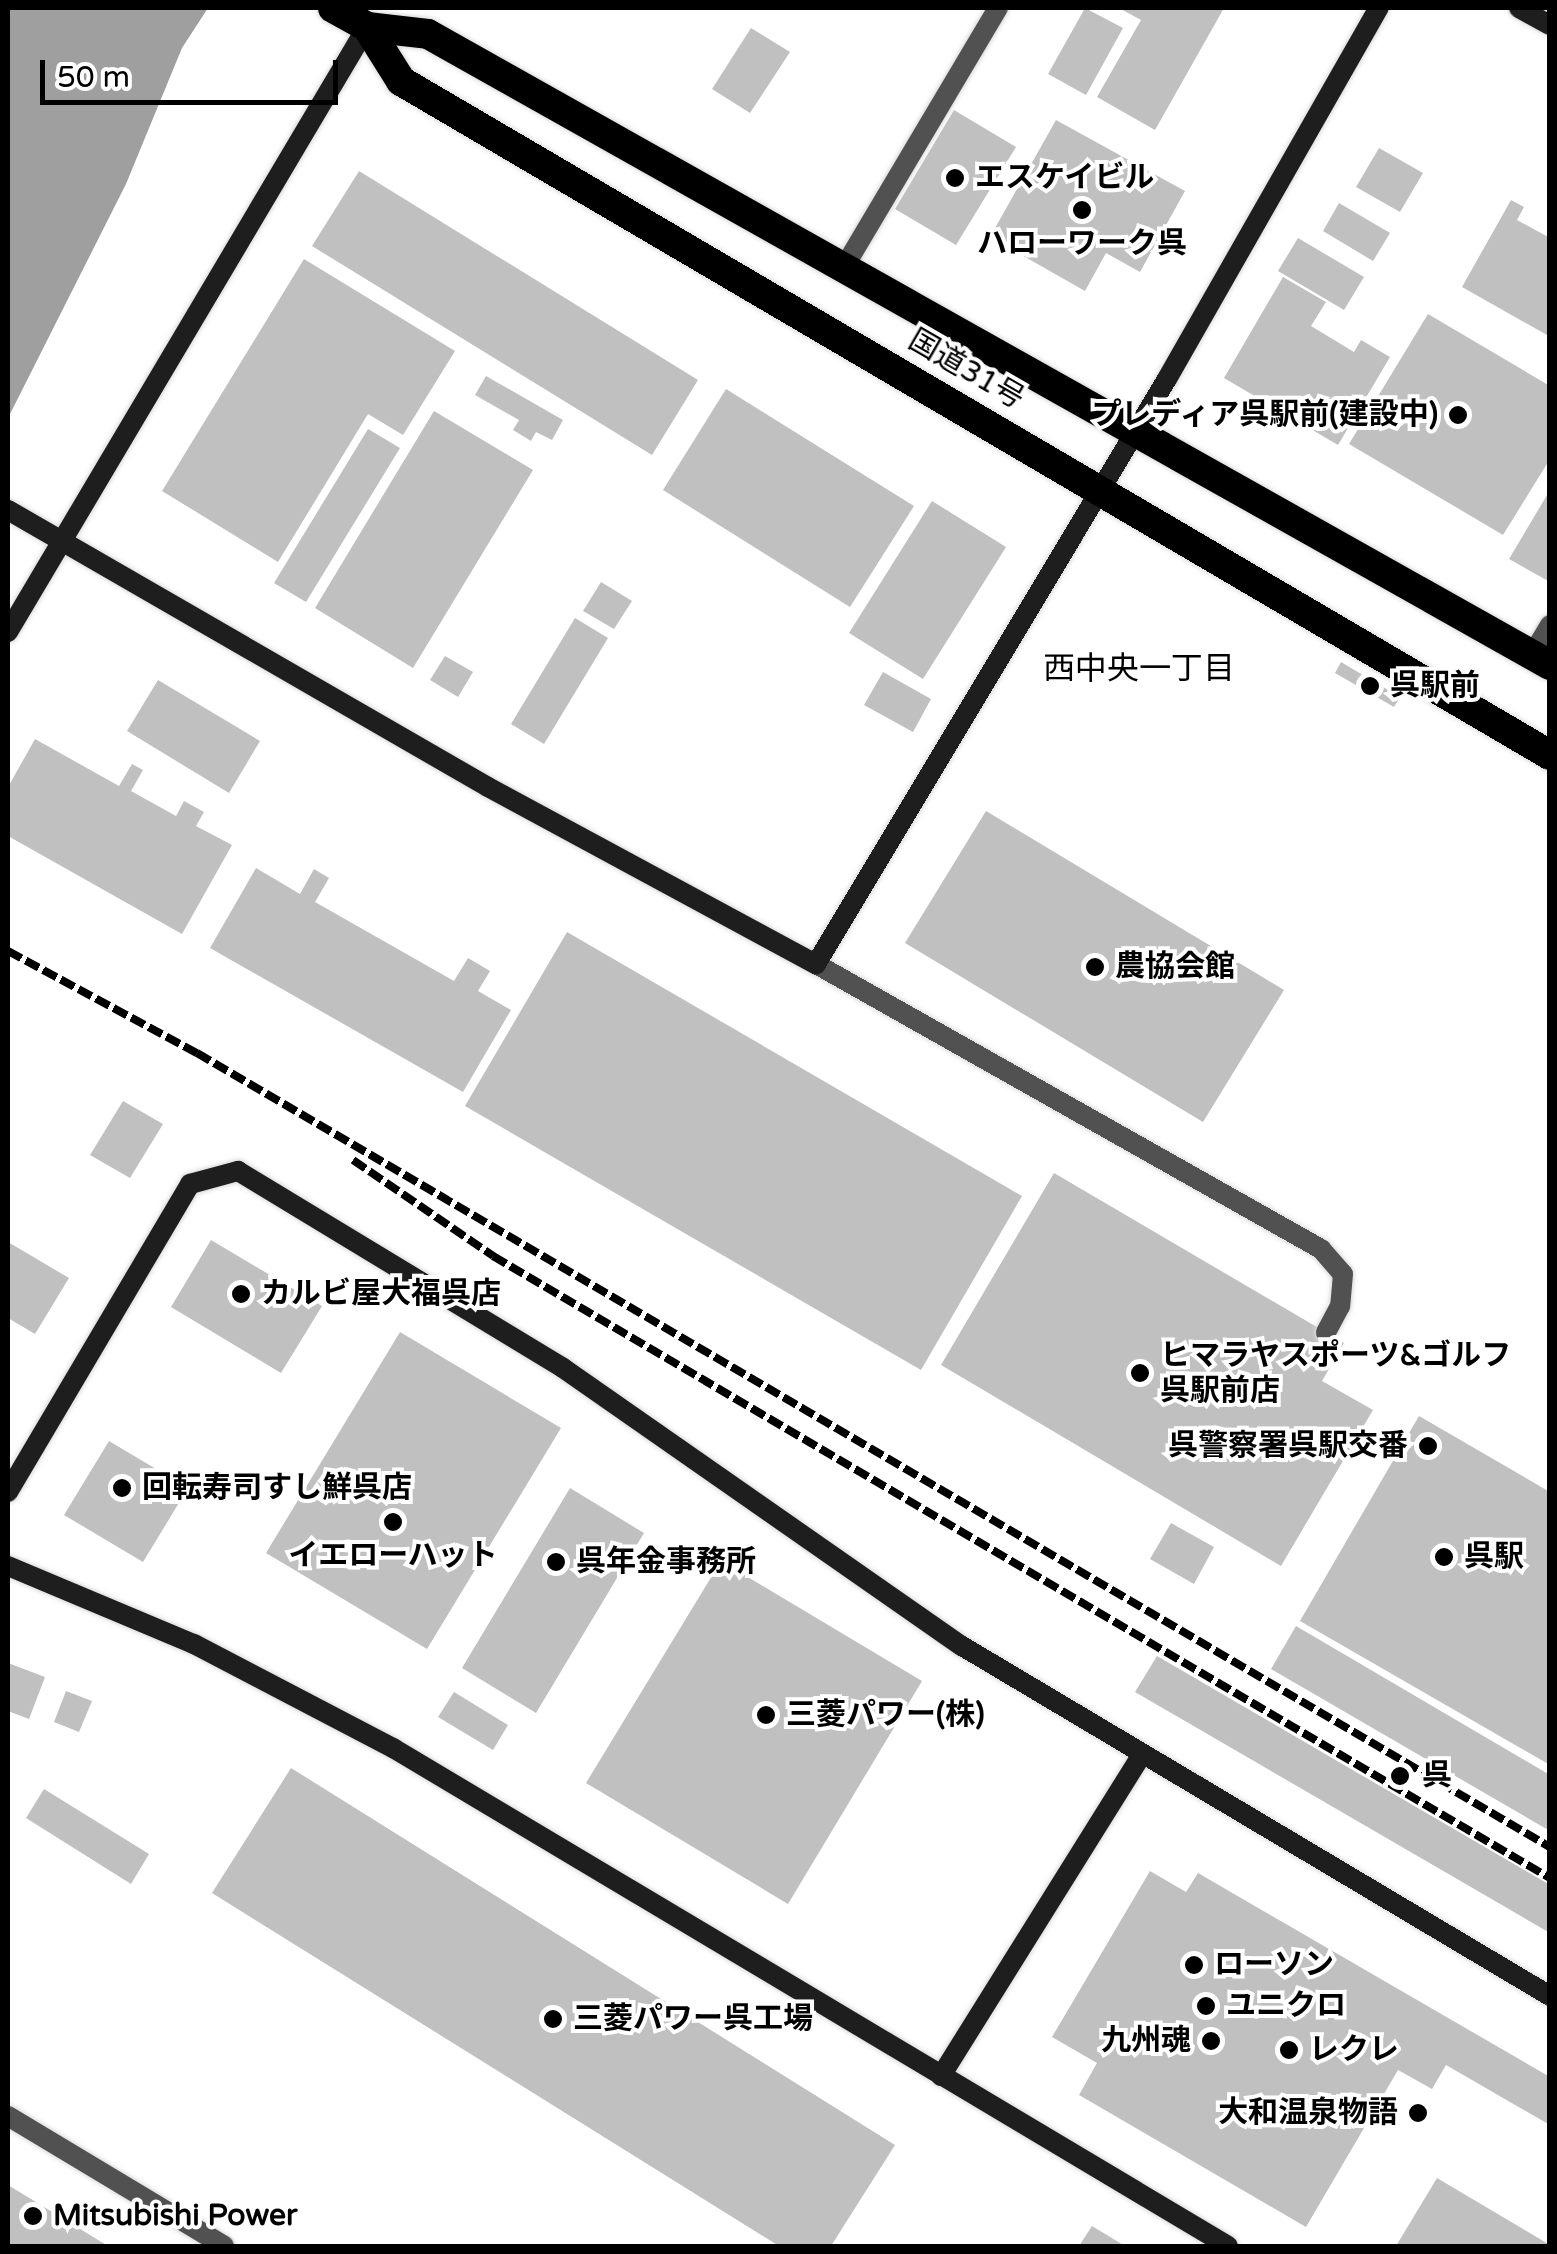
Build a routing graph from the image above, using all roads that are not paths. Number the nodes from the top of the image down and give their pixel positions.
1 (333, 8) edge
2 (998, 8) edge
3 (1378, 8) edge
4 (1519, 8) edge
5 (367, 26) junction
6 (1550, 26) edge
7 (844, 269) junction
8 (1132, 431) junction
9 (1098, 488) junction
10 (12, 512) edge
11 (59, 538) junction
12 (1550, 625) edge
13 (8, 632) edge
14 (1541, 660) edge
15 (1550, 754) edge
16 (816, 964) junction
17 (1326, 1332) dead end
18 (8, 1492) edge
19 (8, 1566) edge
20 (1142, 1754) junction
21 (1550, 1996) edge
22 (941, 2076) junction
23 (8, 2116) edge
24 (224, 2246) edge
25 (1228, 2246) edge

1 - 5 highway, 国道31号
2 - 7 street
3 - 8 street
4 - 6 street
5 - 7 highway, 国道31号
5 - 9 highway, 国道31号
5 - 11 street
7 - 8 highway, 国道31号
8 - 9 street
8 - 14 highway, 国道31号
9 - 15 highway, 国道31号
9 - 16 street
10 - 11 street
11 - 13 street
11 - 16 street
12 - 14 street
16 - 17 street
18 - 20 street
19 - 22 street
20 - 21 street
20 - 22 street
22 - 25 street
23 - 24 street

